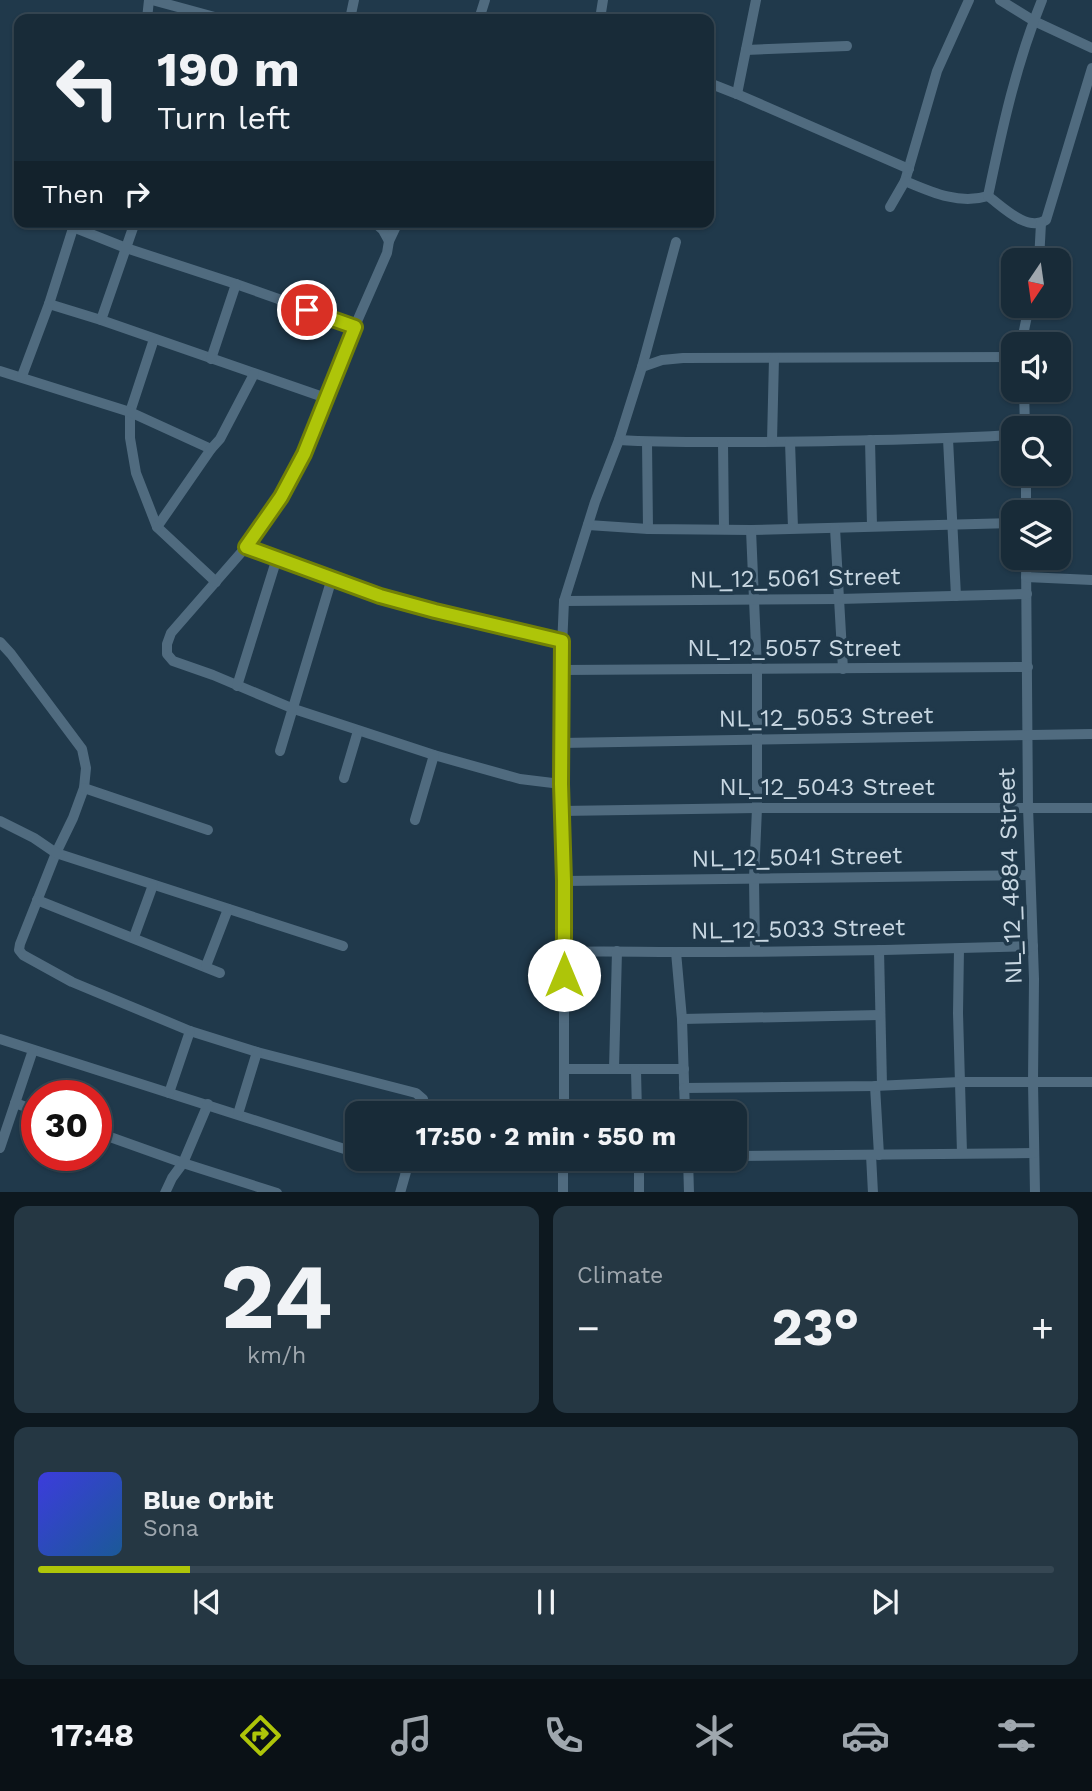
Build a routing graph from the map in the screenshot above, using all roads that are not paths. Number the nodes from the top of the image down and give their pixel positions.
1 (150, 0) edge
2 (756, 0) edge
3 (969, 0) edge
4 (1000, 0) edge
5 (1042, 0) edge
6 (203, 14) edge
7 (1034, 21) junction
8 (847, 46) dead end
9 (1092, 48) edge
10 (746, 50) junction
11 (1092, 68) edge
12 (714, 85) edge
13 (737, 94) junction
14 (909, 169) junction
15 (905, 181) junction
16 (988, 196) junction
17 (890, 207) dead end
18 (1041, 223) junction
19 (73, 228) edge
20 (81, 228) edge
21 (133, 228) edge
22 (381, 228) edge
23 (395, 228) edge
24 (389, 241) junction
25 (676, 242) dead end
26 (126, 248) junction
27 (1040, 248) edge
28 (236, 284) junction
29 (49, 304) junction
30 (101, 320) junction
31 (355, 327) junction
32 (154, 339) junction
33 (1001, 356) edge
34 (774, 358) junction
35 (211, 359) junction
36 (642, 367) junction
37 (0, 371) edge
38 (254, 374) junction
39 (22, 376) junction
40 (326, 398) junction
41 (130, 412) junction
42 (1001, 436) edge
43 (948, 439) junction
44 (619, 440) junction
45 (870, 440) junction
46 (647, 442) junction
47 (723, 442) junction
48 (772, 442) junction
49 (790, 442) junction
50 (211, 449) junction
51 (1001, 524) edge
52 (588, 526) junction
53 (872, 526) junction
54 (951, 526) junction
55 (157, 527) junction
56 (793, 528) junction
57 (835, 528) junction
58 (648, 529) junction
59 (724, 529) junction
60 (751, 530) junction
61 (246, 547) junction
62 (277, 558) junction
63 (1026, 570) edge
64 (1026, 577) junction
65 (332, 578) junction
66 (1092, 580) edge
67 (216, 582) junction
68 (1027, 594) junction
69 (956, 596) junction
70 (753, 599) junction
71 (839, 599) junction
72 (564, 601) junction
73 (562, 641) junction
74 (0, 642) edge
75 (1028, 667) junction
76 (843, 669) junction
77 (561, 670) junction
78 (757, 670) junction
79 (237, 686) junction
80 (294, 709) junction
81 (358, 731) junction
82 (1092, 734) edge
83 (1027, 736) junction
84 (757, 739) junction
85 (561, 743) junction
86 (280, 751) dead end
87 (434, 755) junction
88 (344, 778) dead end
89 (561, 784) junction
90 (84, 788) junction
91 (1028, 807) junction
92 (757, 808) junction
93 (1092, 808) edge
94 (561, 811) junction
95 (415, 820) dead end
96 (0, 821) edge
97 (208, 830) dead end
98 (56, 853) junction
99 (1030, 875) junction
100 (754, 878) junction
101 (564, 881) junction
102 (153, 885) junction
103 (37, 900) junction
104 (228, 909) junction
105 (134, 937) junction
106 (343, 946) dead end
107 (1033, 946) junction
108 (959, 949) junction
109 (755, 950) junction
110 (879, 950) junction
111 (617, 951) junction
112 (564, 952) junction
113 (676, 952) junction
114 (206, 967) junction
115 (220, 973) dead end
116 (880, 1016) junction
117 (681, 1019) junction
118 (190, 1031) junction
119 (0, 1039) edge
120 (33, 1050) junction
121 (257, 1052) junction
122 (564, 1069) junction
123 (614, 1069) junction
124 (684, 1069) junction
125 (636, 1070) junction
126 (960, 1082) junction
127 (1032, 1082) junction
128 (1092, 1082) edge
129 (878, 1086) junction
130 (684, 1088) junction
131 (169, 1093) junction
132 (424, 1101) edge
133 (564, 1101) edge
134 (637, 1101) edge
135 (685, 1101) edge
136 (15, 1103) junction
137 (208, 1104) junction
138 (21, 1105) edge
139 (238, 1114) junction
140 (112, 1138) edge
141 (0, 1148) edge
142 (345, 1149) edge
143 (962, 1153) junction
144 (1034, 1153) junction
145 (875, 1155) junction
146 (747, 1156) edge
147 (183, 1164) junction
148 (407, 1171) edge
149 (563, 1171) edge
150 (639, 1171) edge
151 (688, 1171) edge
152 (165, 1192) edge
153 (277, 1192) edge
154 (400, 1192) edge
155 (563, 1192) edge
156 (639, 1192) edge
157 (689, 1192) edge
158 (873, 1192) edge
159 (1035, 1192) edge

1 - 6 street
2 - 10 street
3 - 14 street
4 - 7 street
5 - 7 street
7 - 9 street
7 - 16 street
8 - 10 street
10 - 13 street
11 - 18 street
12 - 13 street
13 - 14 street
14 - 15 street
15 - 16 street
15 - 17 street
16 - 18 street
18 - 27 street
19 - 29 street
20 - 26 street
21 - 26 street
22 - 24 street
23 - 24 street
24 - 31 street
25 - 36 street
26 - 28 street
26 - 30 street
28 - 31 street
28 - 35 street
29 - 30 street
29 - 39 street
30 - 32 street
31 - 40 street
32 - 35 street
32 - 41 street
33 - 34 street
34 - 36 street
34 - 48 street
35 - 38 street
36 - 44 street
37 - 39 street
38 - 40 street
38 - 50 street
39 - 41 street
40 - 61 street
41 - 50 street
41 - 55 street
42 - 43 street
43 - 45 street
43 - 54 street
44 - 46 street
44 - 52 street
45 - 49 street
45 - 53 street
46 - 47 street
46 - 58 street
47 - 48 street
47 - 59 street
48 - 49 street
49 - 56 street
50 - 55 street
51 - 54 street
52 - 58 street
52 - 72 street
53 - 54 street
53 - 57 street
54 - 69 street
55 - 67 street
56 - 57 street
56 - 60 street
57 - 71 street
58 - 59 street
59 - 60 street
60 - 70 street
61 - 62 street
61 - 67 street
62 - 65 street
62 - 79 street
63 - 64 street, NL_12_4884 Street
64 - 66 street
64 - 68 street, NL_12_4884 Street
65 - 73 street
65 - 80 street
67 - 79 street
68 - 69 street, NL_12_5061 Street
68 - 75 street, NL_12_4884 Street
69 - 71 street, NL_12_5061 Street
70 - 71 street, NL_12_5061 Street
70 - 72 street, NL_12_5061 Street
70 - 78 street
71 - 76 street
72 - 73 street
73 - 77 street
74 - 90 street
75 - 76 street, NL_12_5057 Street
75 - 83 street, NL_12_4884 Street
76 - 78 street, NL_12_5057 Street
77 - 78 street, NL_12_5057 Street
77 - 85 street
78 - 84 street
79 - 80 street
80 - 81 street
80 - 86 street
81 - 87 street
81 - 88 street
82 - 83 street, NL_12_5053 Street
83 - 84 street, NL_12_5053 Street
83 - 91 street, NL_12_4884 Street
84 - 85 street, NL_12_5053 Street
84 - 92 street
85 - 89 street
87 - 89 street
87 - 95 street
89 - 94 street
90 - 97 street
90 - 98 street
91 - 92 street, NL_12_5043 Street
91 - 93 street, NL_12_5043 Street
91 - 99 street, NL_12_4884 Street
92 - 94 street, NL_12_5043 Street
92 - 100 street
94 - 101 street
96 - 98 street
98 - 102 street
98 - 103 street
99 - 100 street, NL_12_5041 Street
99 - 107 street, NL_12_4884 Street
100 - 101 street, NL_12_5041 Street
100 - 109 street
101 - 112 street
102 - 104 street
102 - 105 street
103 - 105 street
103 - 118 street
104 - 106 street
104 - 114 street
105 - 114 street
107 - 108 street, NL_12_5033 Street
107 - 127 street, NL_12_4884 Street
108 - 110 street, NL_12_5033 Street
108 - 126 street
109 - 110 street, NL_12_5033 Street
109 - 113 street, NL_12_5033 Street
110 - 116 street
111 - 112 street, NL_12_5033 Street
111 - 113 street, NL_12_5033 Street
111 - 123 street
112 - 122 street
113 - 117 street
114 - 115 street
116 - 117 street
116 - 129 street
117 - 124 street
118 - 121 street
118 - 131 street
119 - 120 street
120 - 131 street
120 - 136 street
121 - 132 street
121 - 139 street
122 - 123 street
122 - 133 street
123 - 125 street
124 - 125 street
124 - 130 street
125 - 134 street
126 - 127 street
126 - 129 street
126 - 143 street
127 - 128 street
127 - 144 street, NL_12_4884 Street
129 - 130 street
129 - 145 street
130 - 135 street
131 - 137 street
136 - 138 street
136 - 141 street
137 - 139 street
137 - 147 street
139 - 142 street
140 - 147 street
143 - 144 street
143 - 145 street
144 - 159 street, NL_12_4884 Street
145 - 146 street
145 - 158 street
147 - 152 street
147 - 153 street
148 - 154 street
149 - 155 street
150 - 156 street
151 - 157 street

